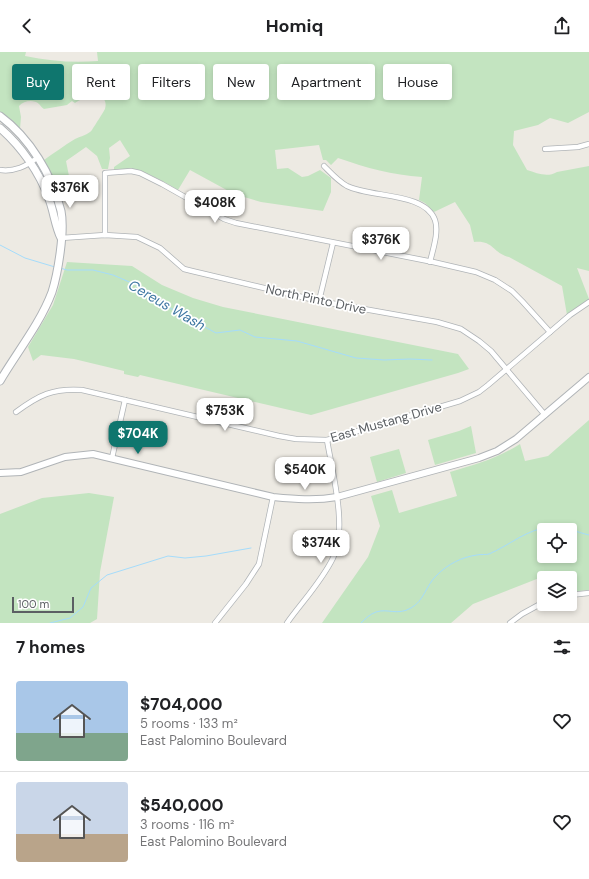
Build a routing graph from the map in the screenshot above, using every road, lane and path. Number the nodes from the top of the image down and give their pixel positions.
1 (0, 116) edge
2 (0, 128) edge
3 (589, 144) edge
4 (545, 149) dead end
5 (37, 158) junction
6 (31, 163) junction
7 (324, 166) dead end
8 (0, 170) edge
9 (105, 235) junction
10 (61, 238) junction
11 (333, 243) junction
12 (430, 262) junction
13 (319, 301) junction
14 (589, 302) edge
15 (550, 332) junction
16 (507, 370) junction
17 (589, 377) edge
18 (1, 379) edge
19 (125, 400) junction
20 (16, 412) dead end
21 (545, 415) junction
22 (327, 440) junction
23 (112, 458) junction
24 (0, 473) edge
25 (273, 497) junction
26 (337, 498) junction
27 (589, 593) edge
28 (577, 594) edge
29 (537, 606) edge
30 (215, 623) edge
31 (287, 623) edge
32 (510, 623) edge

1 - 5 main road
2 - 6 main road
3 - 4 street
5 - 6 street
5 - 10 main road
6 - 8 street
6 - 10 main road
7 - 12 street
9 - 10 street, North Pinto Drive
9 - 11 street
9 - 13 street, North Pinto Drive
10 - 18 main road
11 - 12 street
11 - 13 street
12 - 15 street
13 - 16 street, North Pinto Drive
14 - 15 street, East Mustang Drive
15 - 16 street, East Mustang Drive
16 - 21 street, North Pinto Drive
16 - 22 street, East Mustang Drive
17 - 21 street
19 - 20 street, East Mustang Drive
19 - 22 street, East Mustang Drive
19 - 23 street
21 - 26 street
22 - 26 street
23 - 24 street
23 - 25 street
25 - 26 street
25 - 30 street
26 - 31 street
27 - 28 street
29 - 32 street

